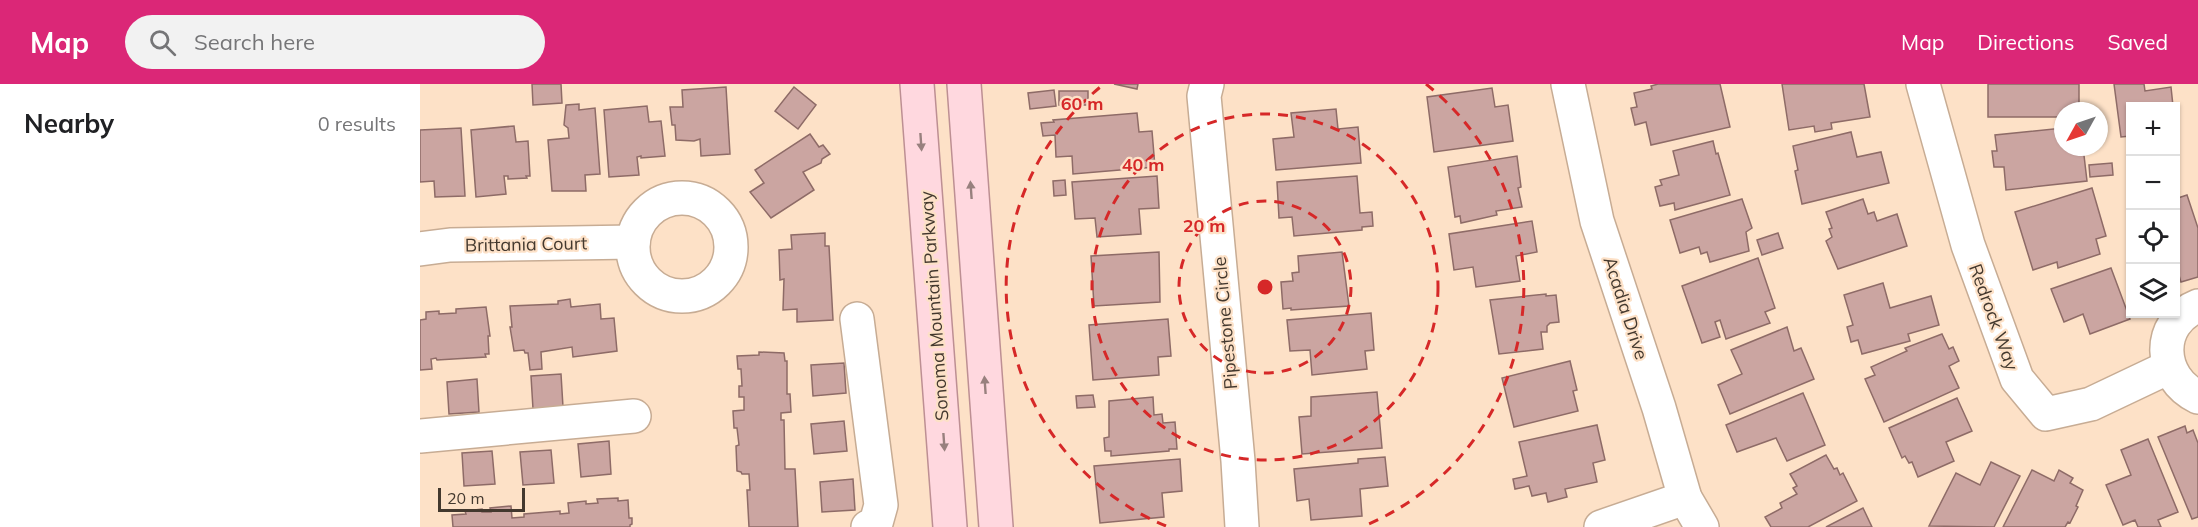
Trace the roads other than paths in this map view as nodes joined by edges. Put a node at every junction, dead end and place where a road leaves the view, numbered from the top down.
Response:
1 (917, 84) edge
2 (964, 84) edge
3 (1207, 84) edge
4 (1568, 84) edge
5 (1923, 84) edge
6 (633, 243) dead end
7 (420, 249) edge
8 (2198, 306) edge
9 (857, 319) dead end
10 (2169, 367) junction
11 (2198, 397) edge
12 (634, 416) dead end
13 (420, 436) edge
14 (1685, 498) junction
15 (868, 527) edge
16 (950, 527) edge
17 (996, 527) edge
18 (1242, 527) edge
19 (1601, 527) edge
20 (1702, 527) edge

1 -> 16 main road, Sonoma Mountain Parkway
17 -> 2 main road
3 - 18 street, Pipestone Circle
4 - 14 street, Acadia Drive
5 - 10 street, Redrock Way
6 - 7 street, Brittania Court
8 - 10 street
9 - 15 street
10 - 11 street
12 - 13 street
14 - 19 street
14 - 20 street, Acadia Drive

